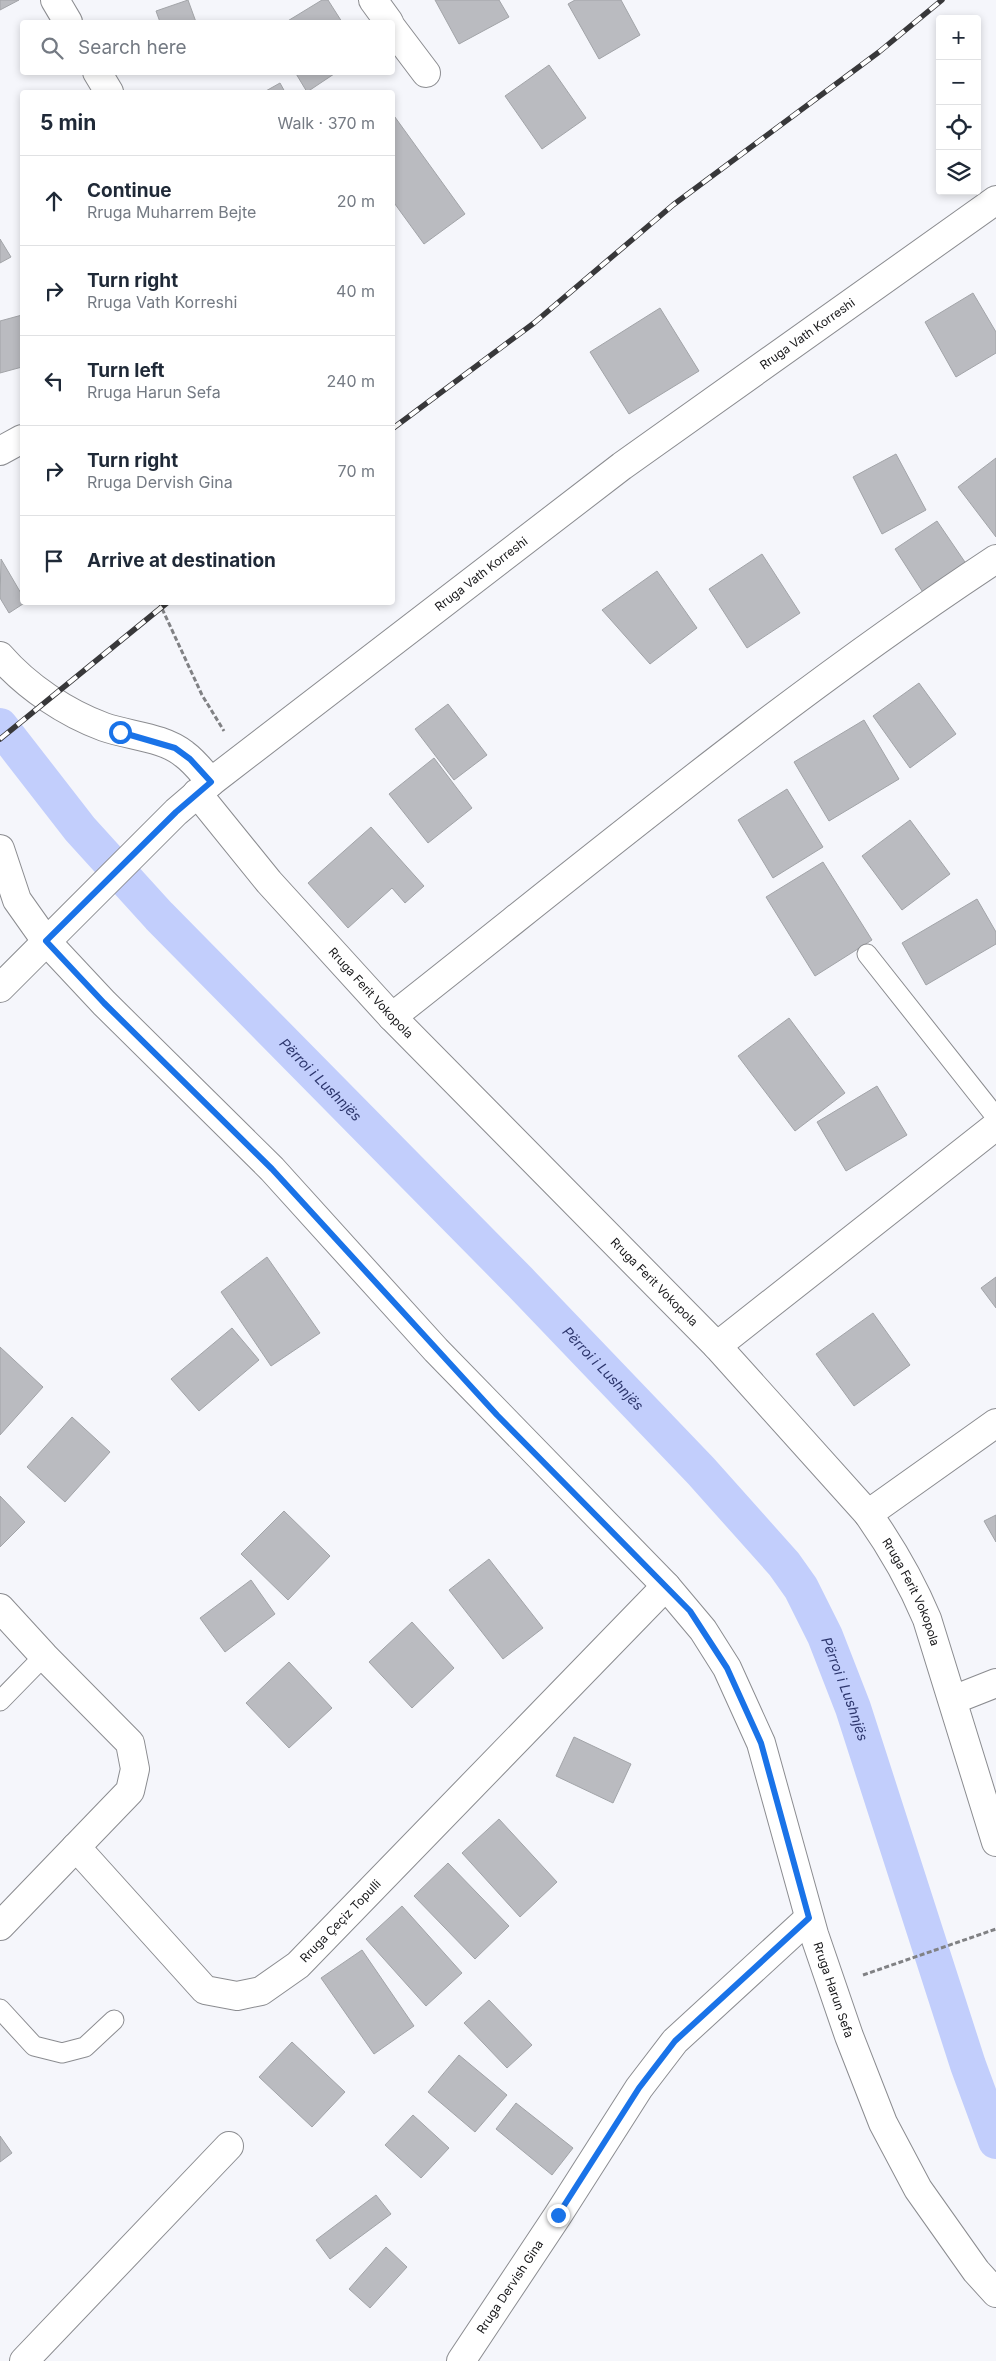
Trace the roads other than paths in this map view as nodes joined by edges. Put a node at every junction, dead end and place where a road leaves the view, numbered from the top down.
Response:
1 (55, 0) edge
2 (373, 0) edge
3 (67, 20) edge
4 (388, 20) edge
5 (395, 32) edge
6 (426, 74) dead end
7 (99, 75) edge
8 (108, 90) edge
9 (996, 200) edge
10 (20, 440) edge
11 (0, 451) edge
12 (996, 559) edge
13 (0, 656) edge
14 (204, 787) junction
15 (0, 849) edge
16 (46, 941) junction
17 (868, 954) dead end
18 (0, 988) edge
19 (392, 1017) junction
20 (996, 1117) edge
21 (996, 1126) edge
22 (717, 1346) junction
23 (996, 1423) edge
24 (868, 1514) junction
25 (666, 1586) junction
26 (0, 1608) edge
27 (44, 1656) junction
28 (996, 1683) edge
29 (953, 1700) junction
30 (0, 1701) edge
31 (996, 1842) edge
32 (76, 1847) junction
33 (809, 1918) junction
34 (0, 1926) edge
35 (0, 2009) edge
36 (114, 2020) dead end
37 (229, 2146) dead end
38 (996, 2293) edge
39 (24, 2361) edge
40 (462, 2361) edge

1 - 3 street
2 - 4 street
5 - 6 street
7 - 8 street
9 - 14 street, Rruga Vath Korreshi
10 - 11 street
12 - 19 street
13 - 14 street, Rruga Ferit Vokopola
14 - 16 street, Rruga Vath Korreshi
14 - 19 street, Rruga Ferit Vokopola
15 - 16 street, Rruga Harun Sefa
16 - 18 street, Rruga Vath Korreshi
16 - 25 street, Rruga Harun Sefa
17 - 20 lane
19 - 22 street, Rruga Ferit Vokopola
21 - 22 street
22 - 24 street, Rruga Ferit Vokopola
23 - 24 street
24 - 29 street, Rruga Ferit Vokopola
25 - 32 street, Rruga Çeçiz Topulli
25 - 33 street, Rruga Harun Sefa
26 - 27 street
27 - 30 lane
27 - 32 street
28 - 29 street
29 - 31 street, Rruga Ferit Vokopola
32 - 34 street
33 - 38 street, Rruga Harun Sefa
33 - 40 street, Rruga Dervish Gina
35 - 36 lane
37 - 39 street

